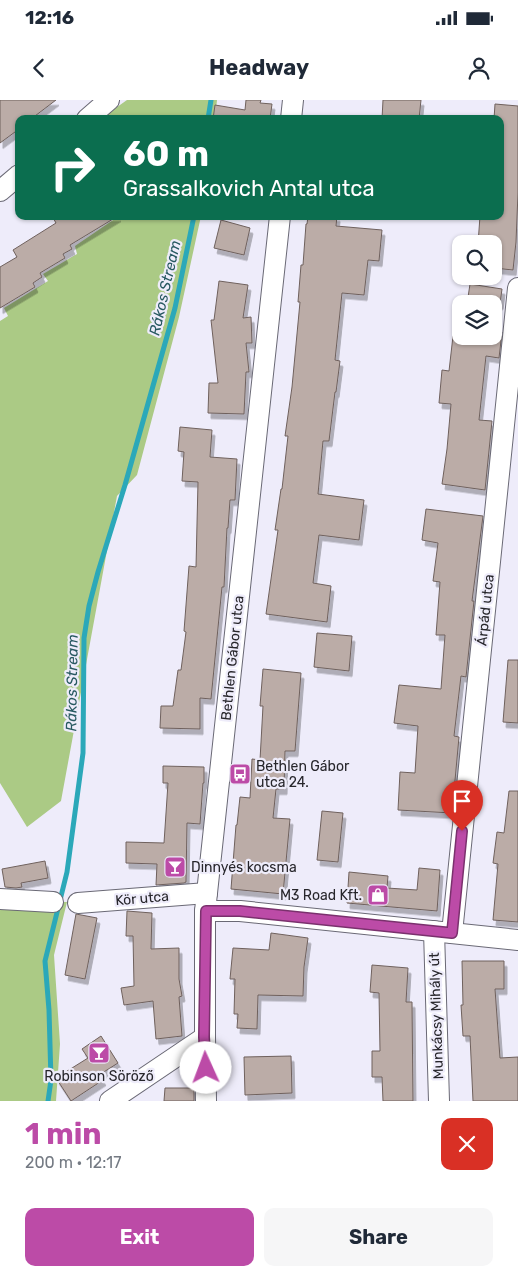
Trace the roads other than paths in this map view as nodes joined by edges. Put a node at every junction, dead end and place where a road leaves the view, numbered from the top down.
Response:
1 (108, 100) edge
2 (293, 100) edge
3 (91, 115) edge
4 (291, 115) edge
5 (15, 178) edge
6 (0, 191) edge
7 (280, 220) edge
8 (518, 288) edge
9 (0, 899) edge
10 (53, 902) dead end
11 (206, 902) junction
12 (78, 903) dead end
13 (443, 932) junction
14 (518, 940) edge
15 (204, 1037) junction
16 (110, 1101) edge
17 (206, 1101) edge
18 (439, 1101) edge

1 - 3 street
2 - 4 street
5 - 6 street
7 - 11 street, Bethlen Gábor utca
8 - 13 street, Árpád utca
9 - 10 street
11 - 12 street, Kör utca
11 - 13 street, Kör utca
11 - 15 street, Bethlen Gábor utca
13 - 14 street, Kör utca
13 - 18 street, Munkácsy Mihály út
15 - 16 street
15 - 17 street, Bethlen Gábor utca

